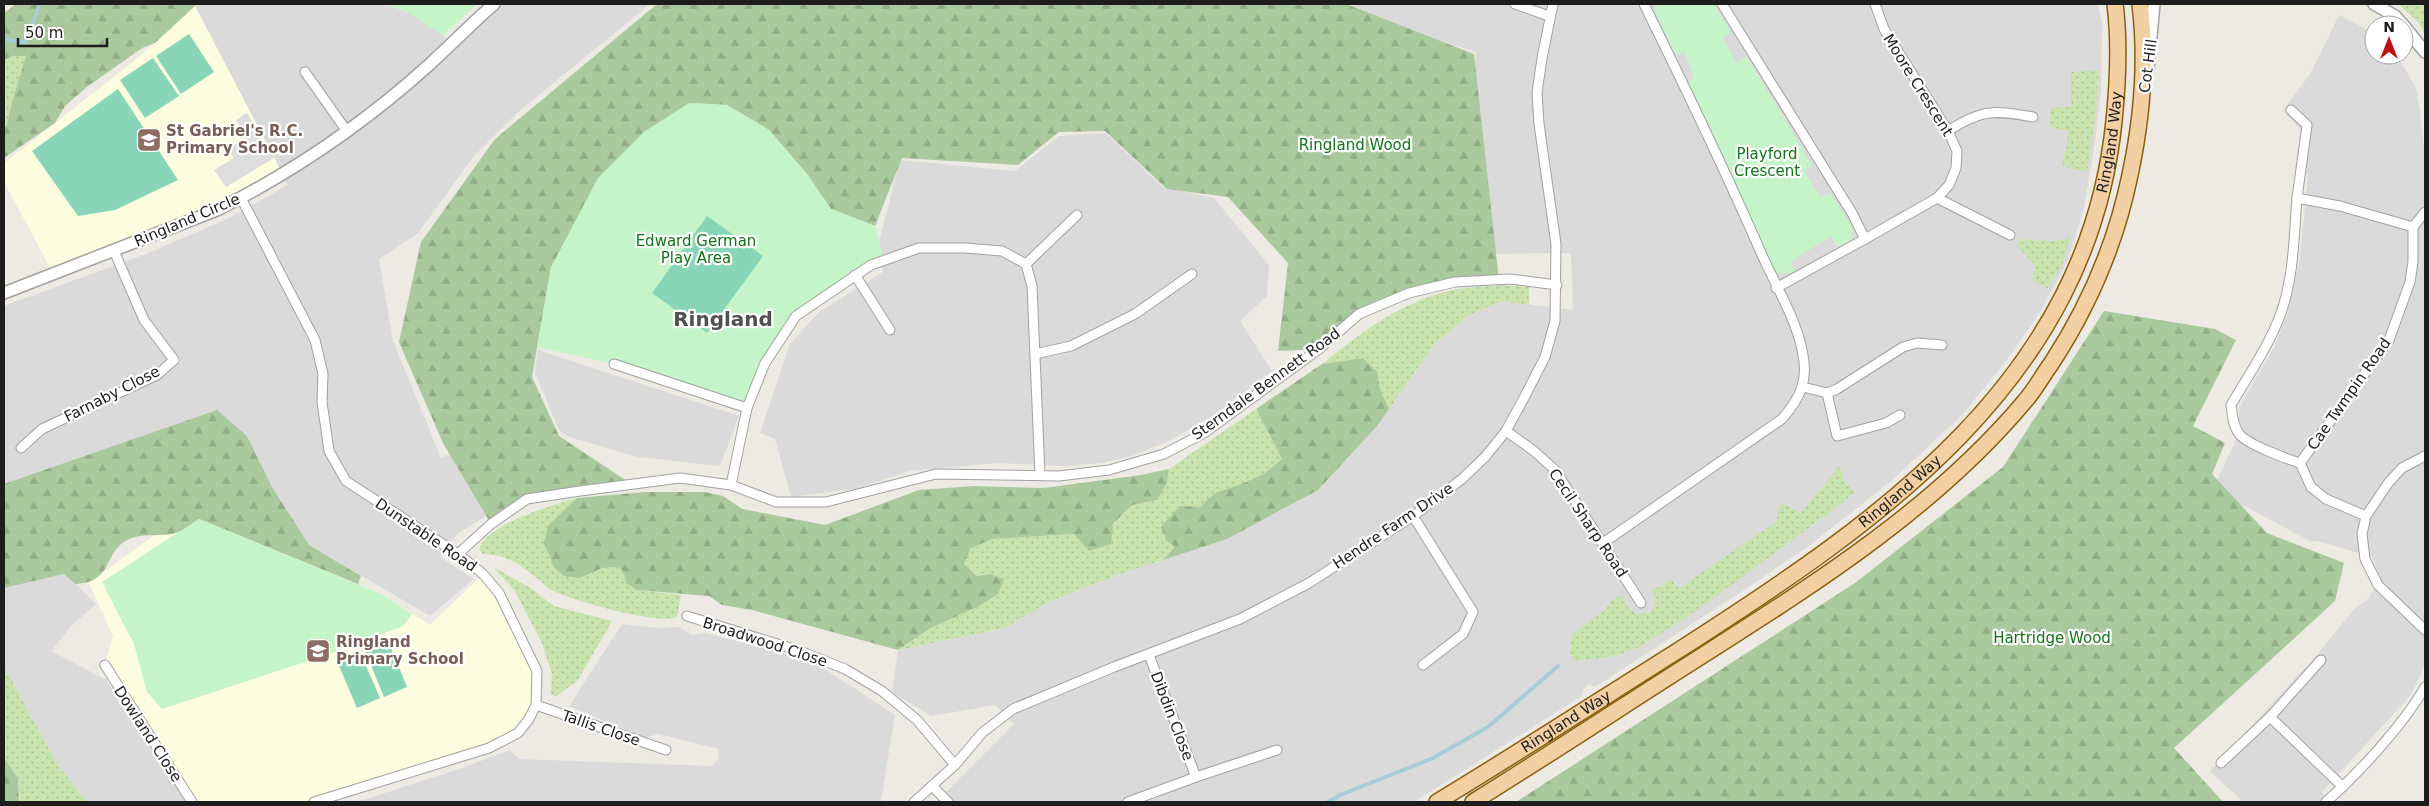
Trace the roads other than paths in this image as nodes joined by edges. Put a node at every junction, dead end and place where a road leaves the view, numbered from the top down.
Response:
1 (494, 4) edge
2 (1514, 4) edge
3 (1553, 4) edge
4 (1644, 4) edge
5 (1722, 4) edge
6 (1875, 4) edge
7 (1880, 4) edge
8 (2114, 4) edge
9 (2140, 4) edge
10 (2154, 4) edge
11 (2374, 4) edge
12 (2393, 15) edge
13 (1549, 16) junction
14 (2414, 38) edge
15 (2425, 52) edge
16 (305, 72) dead end
17 (2291, 110) dead end
18 (2033, 117) dead end
19 (2139, 127) junction
20 (346, 130) junction
21 (1948, 132) junction
22 (241, 198) junction
23 (1937, 198) junction
24 (2297, 198) junction
25 (2425, 212) edge
26 (1076, 215) dead end
27 (2413, 227) junction
28 (2010, 235) dead end
29 (1865, 239) junction
30 (114, 251) junction
31 (1026, 264) junction
32 (1192, 274) dead end
33 (855, 275) junction
34 (1557, 285) junction
35 (1776, 288) junction
36 (4, 293) edge
37 (890, 330) dead end
38 (1942, 345) dead end
39 (1035, 354) junction
40 (614, 364) dead end
41 (1803, 387) junction
42 (1826, 393) junction
43 (747, 408) junction
44 (1900, 415) dead end
45 (1506, 431) junction
46 (21, 448) dead end
47 (2425, 456) edge
48 (2300, 463) junction
49 (1040, 475) junction
50 (732, 485) junction
51 (1413, 516) junction
52 (2366, 516) junction
53 (1604, 543) junction
54 (458, 554) junction
55 (1641, 603) dead end
56 (687, 616) dead end
57 (2425, 630) edge
58 (1149, 655) junction
59 (2321, 660) dead end
60 (105, 665) dead end
61 (1423, 666) dead end
62 (2425, 687) edge
63 (536, 705) junction
64 (2270, 717) junction
65 (666, 750) dead end
66 (1277, 750) dead end
67 (2222, 763) dead end
68 (955, 765) junction
69 (1196, 776) junction
70 (932, 786) junction
71 (2343, 787) junction
72 (192, 802) edge
73 (314, 802) edge
74 (914, 802) edge
75 (948, 802) edge
76 (1128, 802) edge
77 (1437, 802) edge
78 (1473, 802) edge
79 (2326, 802) edge

1 - 20 street, Ringland Circle
2 - 13 street
3 - 13 street, Hendre Farm Drive
4 - 35 street
5 - 29 street
6 - 7 street
6 - 21 street, Moore Crescent
8 - 77 main road, Ringland Way
9 - 19 main road, Ringland Way
10 - 19 street, Cot Hill
11 - 12 street
13 - 34 street, Hendre Farm Drive
14 - 15 street
16 - 20 street
17 - 24 street
18 - 21 street
19 - 78 main road, Ringland Way
20 - 22 street, Ringland Circle
21 - 23 street, Moore Crescent
22 - 30 street, Ringland Circle
22 - 54 street, Dunstable Road
23 - 28 street
23 - 29 street, Moore Crescent
24 - 27 street
24 - 48 street
25 - 27 street
26 - 31 street
27 - 48 street, Cae Twmpin Road
29 - 35 street
30 - 36 street, Ringland Circle
30 - 46 street, Farnaby Close
31 - 33 street
31 - 39 street
32 - 39 street
33 - 37 street
33 - 43 street
34 - 45 street, Hendre Farm Drive
34 - 49 street, Sterndale Bennett Road
35 - 41 street
38 - 42 street
39 - 49 street
40 - 43 street
41 - 42 street
41 - 53 street
42 - 44 street
43 - 50 street
45 - 51 street, Hendre Farm Drive
45 - 53 street, Cecil Sharp Road
47 - 52 street
48 - 52 street, Cae Twmpin Road
49 - 50 street, Sterndale Bennett Road
50 - 54 street, Sterndale Bennett Road
51 - 58 street, Hendre Farm Drive
51 - 61 street
52 - 57 street
53 - 55 street, Cecil Sharp Road
54 - 63 street, Dunstable Road
56 - 68 street, Broadwood Close
58 - 68 street, Hendre Farm Drive
58 - 69 street, Dibdin Close
59 - 64 street
60 - 72 street, Dowland Close
62 - 71 street
63 - 65 street, Tallis Close
63 - 73 street, Dunstable Road
64 - 67 street
64 - 71 street
66 - 69 street, Dibdin Close
68 - 70 street, Hendre Farm Drive
69 - 76 street, Dibdin Close
70 - 74 street, Hendre Farm Drive
70 - 75 street
71 - 79 street

